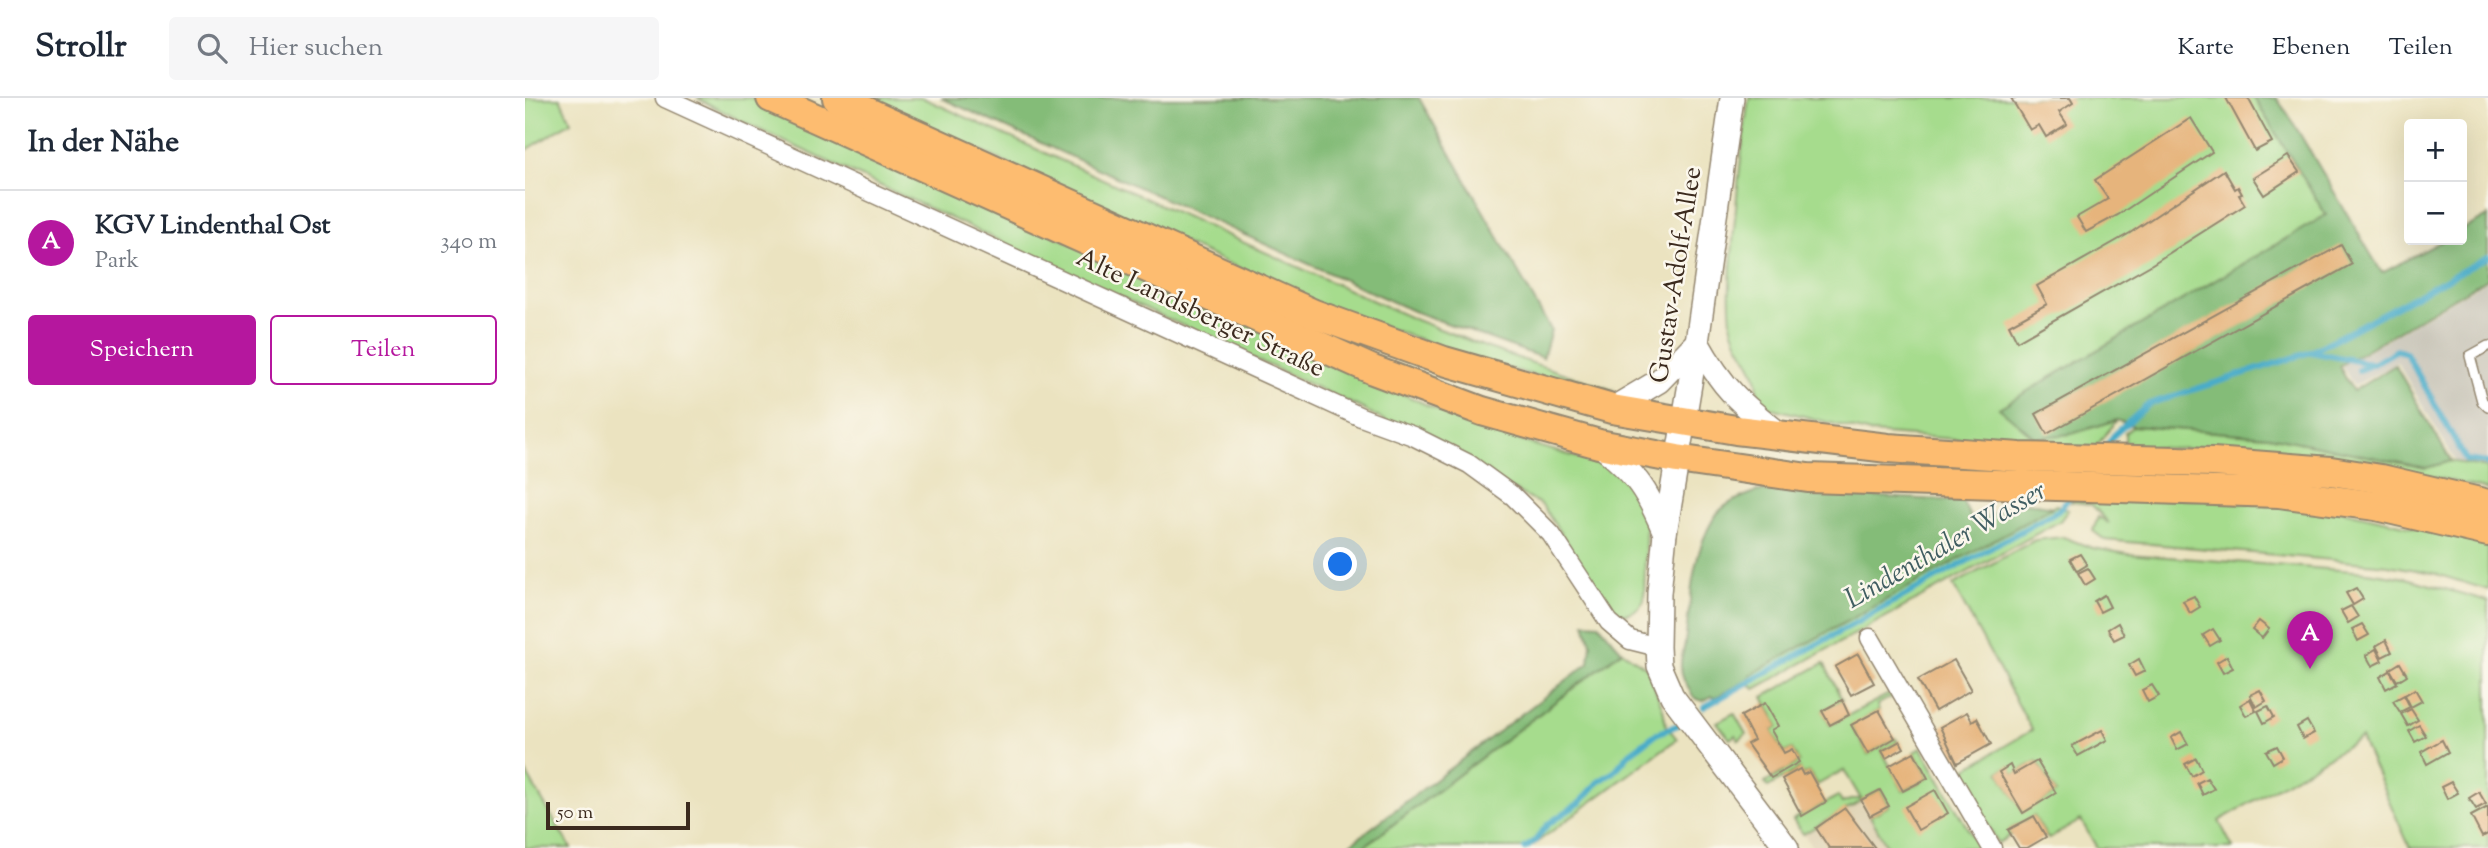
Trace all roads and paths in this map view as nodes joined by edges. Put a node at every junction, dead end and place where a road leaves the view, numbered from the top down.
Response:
1 (665, 98) edge
2 (771, 98) edge
3 (837, 98) edge
4 (1732, 98) edge
5 (1697, 342) junction
6 (2488, 346) edge
7 (2488, 407) edge
8 (1612, 409) junction
9 (1683, 422) junction
10 (1782, 436) junction
11 (1599, 444) junction
12 (1677, 460) junction
13 (2086, 473) junction
14 (2488, 504) edge
15 (2488, 532) edge
16 (1665, 533) junction
17 (1870, 638) dead end
18 (1658, 648) junction
19 (1787, 848) edge
20 (1992, 848) edge

1 - 18 street, Alte Landsberger Straße
2 - 11 main road
3 - 8 main road
4 - 5 street, Gustav-Adolf-Allee
5 - 8 street
5 - 9 street, Gustav-Adolf-Allee
5 - 10 street
6 - 7 lane
8 - 9 main road
9 - 10 main road
9 - 12 street, Gustav-Adolf-Allee
10 - 13 main road
11 - 12 main road
11 - 16 street
12 - 13 main road
12 - 16 street, Gustav-Adolf-Allee
13 - 14 main road
13 - 15 main road
16 - 18 street, Gustav-Adolf-Allee
17 - 20 street
18 - 19 street, Gustav-Adolf-Allee

